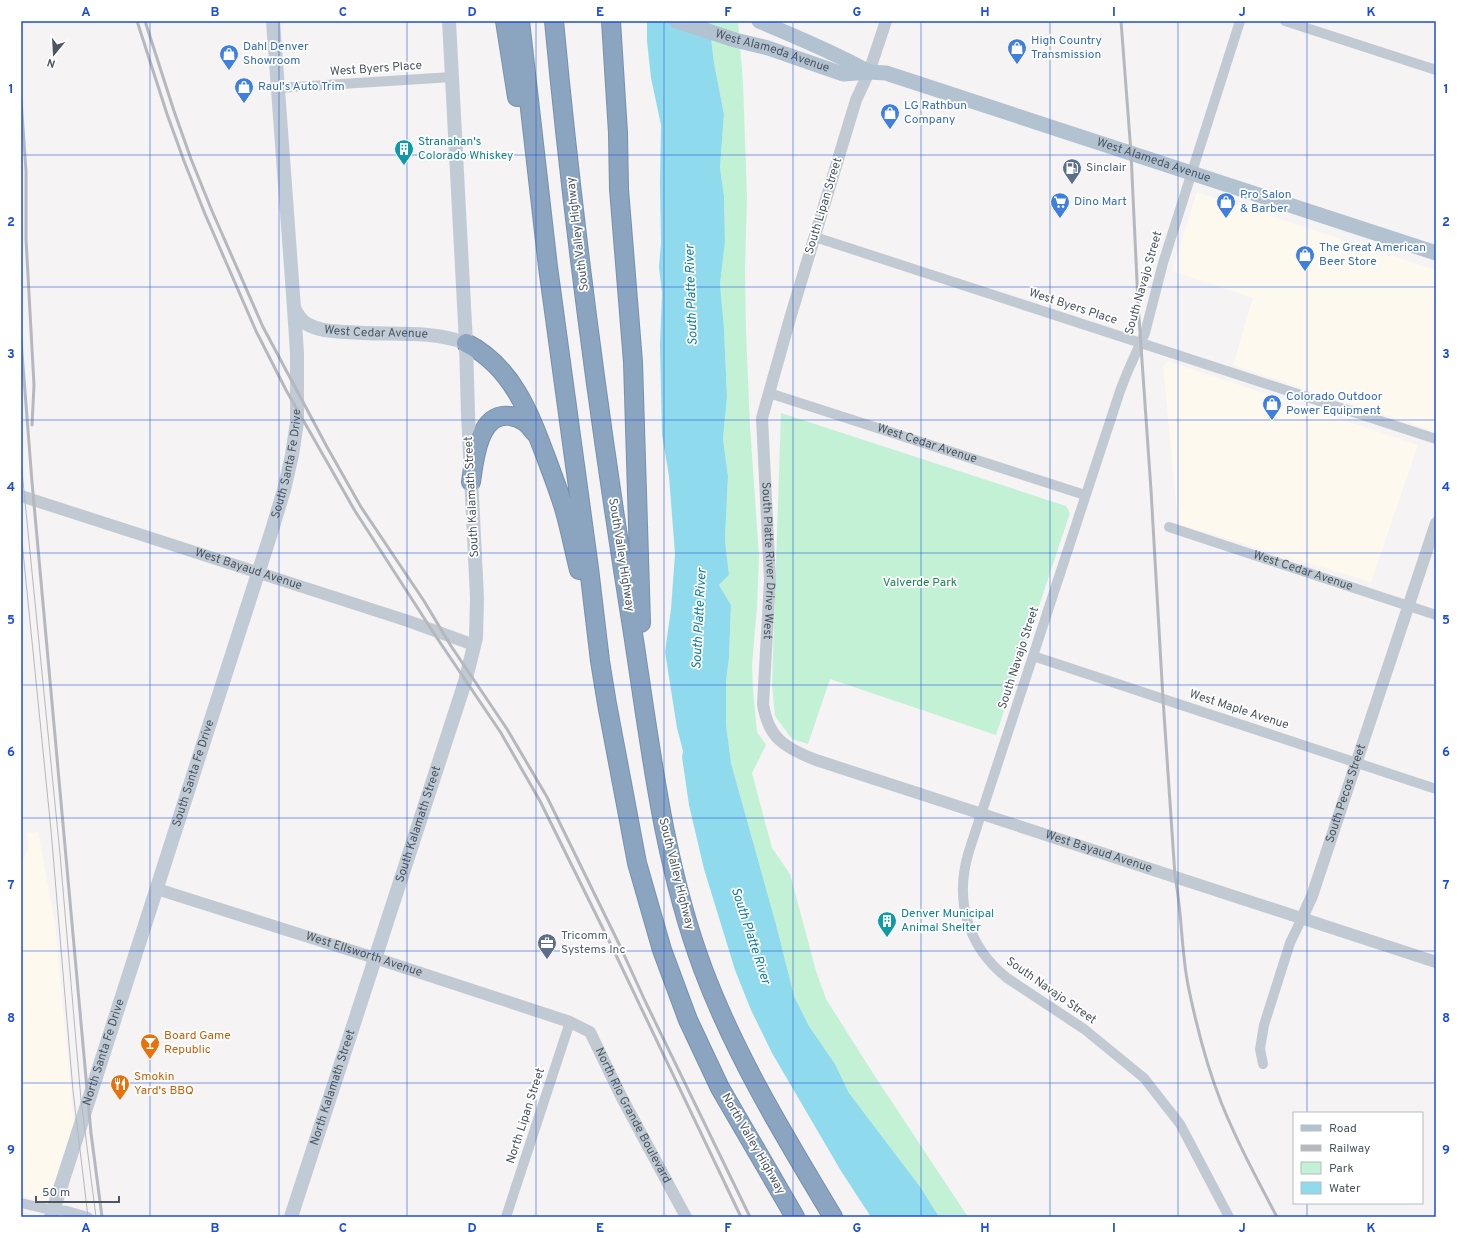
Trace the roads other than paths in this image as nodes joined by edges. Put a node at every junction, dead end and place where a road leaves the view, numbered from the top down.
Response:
1 (273, 21) edge
2 (449, 21) edge
3 (505, 21) edge
4 (520, 21) edge
5 (554, 21) edge
6 (563, 21) edge
7 (611, 21) edge
8 (677, 21) edge
9 (759, 21) edge
10 (886, 21) edge
11 (1240, 21) edge
12 (1285, 21) edge
13 (1436, 70) edge
14 (869, 72) junction
15 (452, 77) junction
16 (278, 88) junction
17 (1191, 173) junction
18 (815, 237) junction
19 (1436, 253) edge
20 (580, 262) junction
21 (548, 267) junction
22 (294, 308) junction
23 (466, 343) junction
24 (1141, 343) junction
25 (769, 393) junction
26 (539, 439) junction
27 (1436, 439) edge
28 (471, 482) junction
29 (1085, 495) junction
30 (21, 496) edge
31 (1436, 523) edge
32 (1169, 527) dead end
33 (259, 572) junction
34 (1409, 606) junction
35 (1436, 615) edge
36 (474, 645) junction
37 (1033, 656) junction
38 (600, 661) junction
39 (770, 728) joint
40 (649, 738) junction
41 (1356, 763) junction
42 (1436, 789) edge
43 (982, 814) junction
44 (157, 889) junction
45 (1302, 918) junction
46 (375, 958) junction
47 (1436, 962) edge
48 (570, 1022) junction
49 (1263, 1064) dead end
50 (21, 1203) edge
51 (52, 1213) edge
52 (88, 1217) edge
53 (292, 1217) edge
54 (506, 1217) edge
55 (686, 1217) edge
56 (795, 1217) edge
57 (833, 1217) edge
58 (1229, 1217) edge

1 - 16 main road, South Santa Fe Drive
2 - 15 main road, South Kalamath Street
3 - 21 highway
4 - 21 highway
5 - 20 highway, South Valley Highway
6 - 20 highway
7 - 40 highway
8 - 14 main road, West Alameda Avenue
9 - 14 main road, West Alameda Avenue
10 - 14 street, South Lipan Street
11 - 17 street, South Navajo Street
12 - 13 street
14 - 17 main road, West Alameda Avenue
14 - 18 street, South Lipan Street
15 - 16 street, West Byers Place
15 - 23 main road, South Kalamath Street
16 - 22 main road, South Santa Fe Drive
17 - 19 main road, West Alameda Avenue
17 - 24 street, South Navajo Street
18 - 24 street, West Byers Place
18 - 25 street, South Lipan Street
20 - 40 highway, South Valley Highway
21 - 38 highway
22 - 23 main road, West Cedar Avenue
22 - 33 main road, South Santa Fe Drive
23 - 26 highway
23 - 28 main road, South Kalamath Street
24 - 27 street, West Byers Place
24 - 29 street, South Navajo Street
25 - 29 street, West Cedar Avenue
25 - 39 street, South Platte River Drive West
26 - 28 highway
26 - 38 highway
28 - 36 main road, South Kalamath Street
29 - 37 street, South Navajo Street
30 - 33 street, West Bayaud Avenue
31 - 34 street, South Pecos Street
32 - 34 street, West Cedar Avenue
33 - 36 street, West Bayaud Avenue
33 - 44 main road, South Santa Fe Drive
34 - 35 street, West Cedar Avenue
34 - 41 street, South Pecos Street
36 - 46 main road, South Kalamath Street
37 - 41 street, West Maple Avenue
37 - 43 street, South Navajo Street
38 - 56 highway, North Valley Highway
39 - 43 street, West Bayaud Avenue
40 - 57 highway, South Valley Highway
41 - 42 street, West Maple Avenue
41 - 45 street, South Pecos Street
43 - 45 street, West Bayaud Avenue
43 - 58 street, South Navajo Street
44 - 46 street, West Ellsworth Avenue
44 - 51 main road, North Santa Fe Drive
45 - 47 street, West Bayaud Avenue
45 - 49 street, South Pecos Street
46 - 48 street, West Ellsworth Avenue
46 - 53 main road, North Kalamath Street
48 - 54 street, North Lipan Street
48 - 55 street, North Rio Grande Boulevard
50 - 51 street
51 - 52 street

